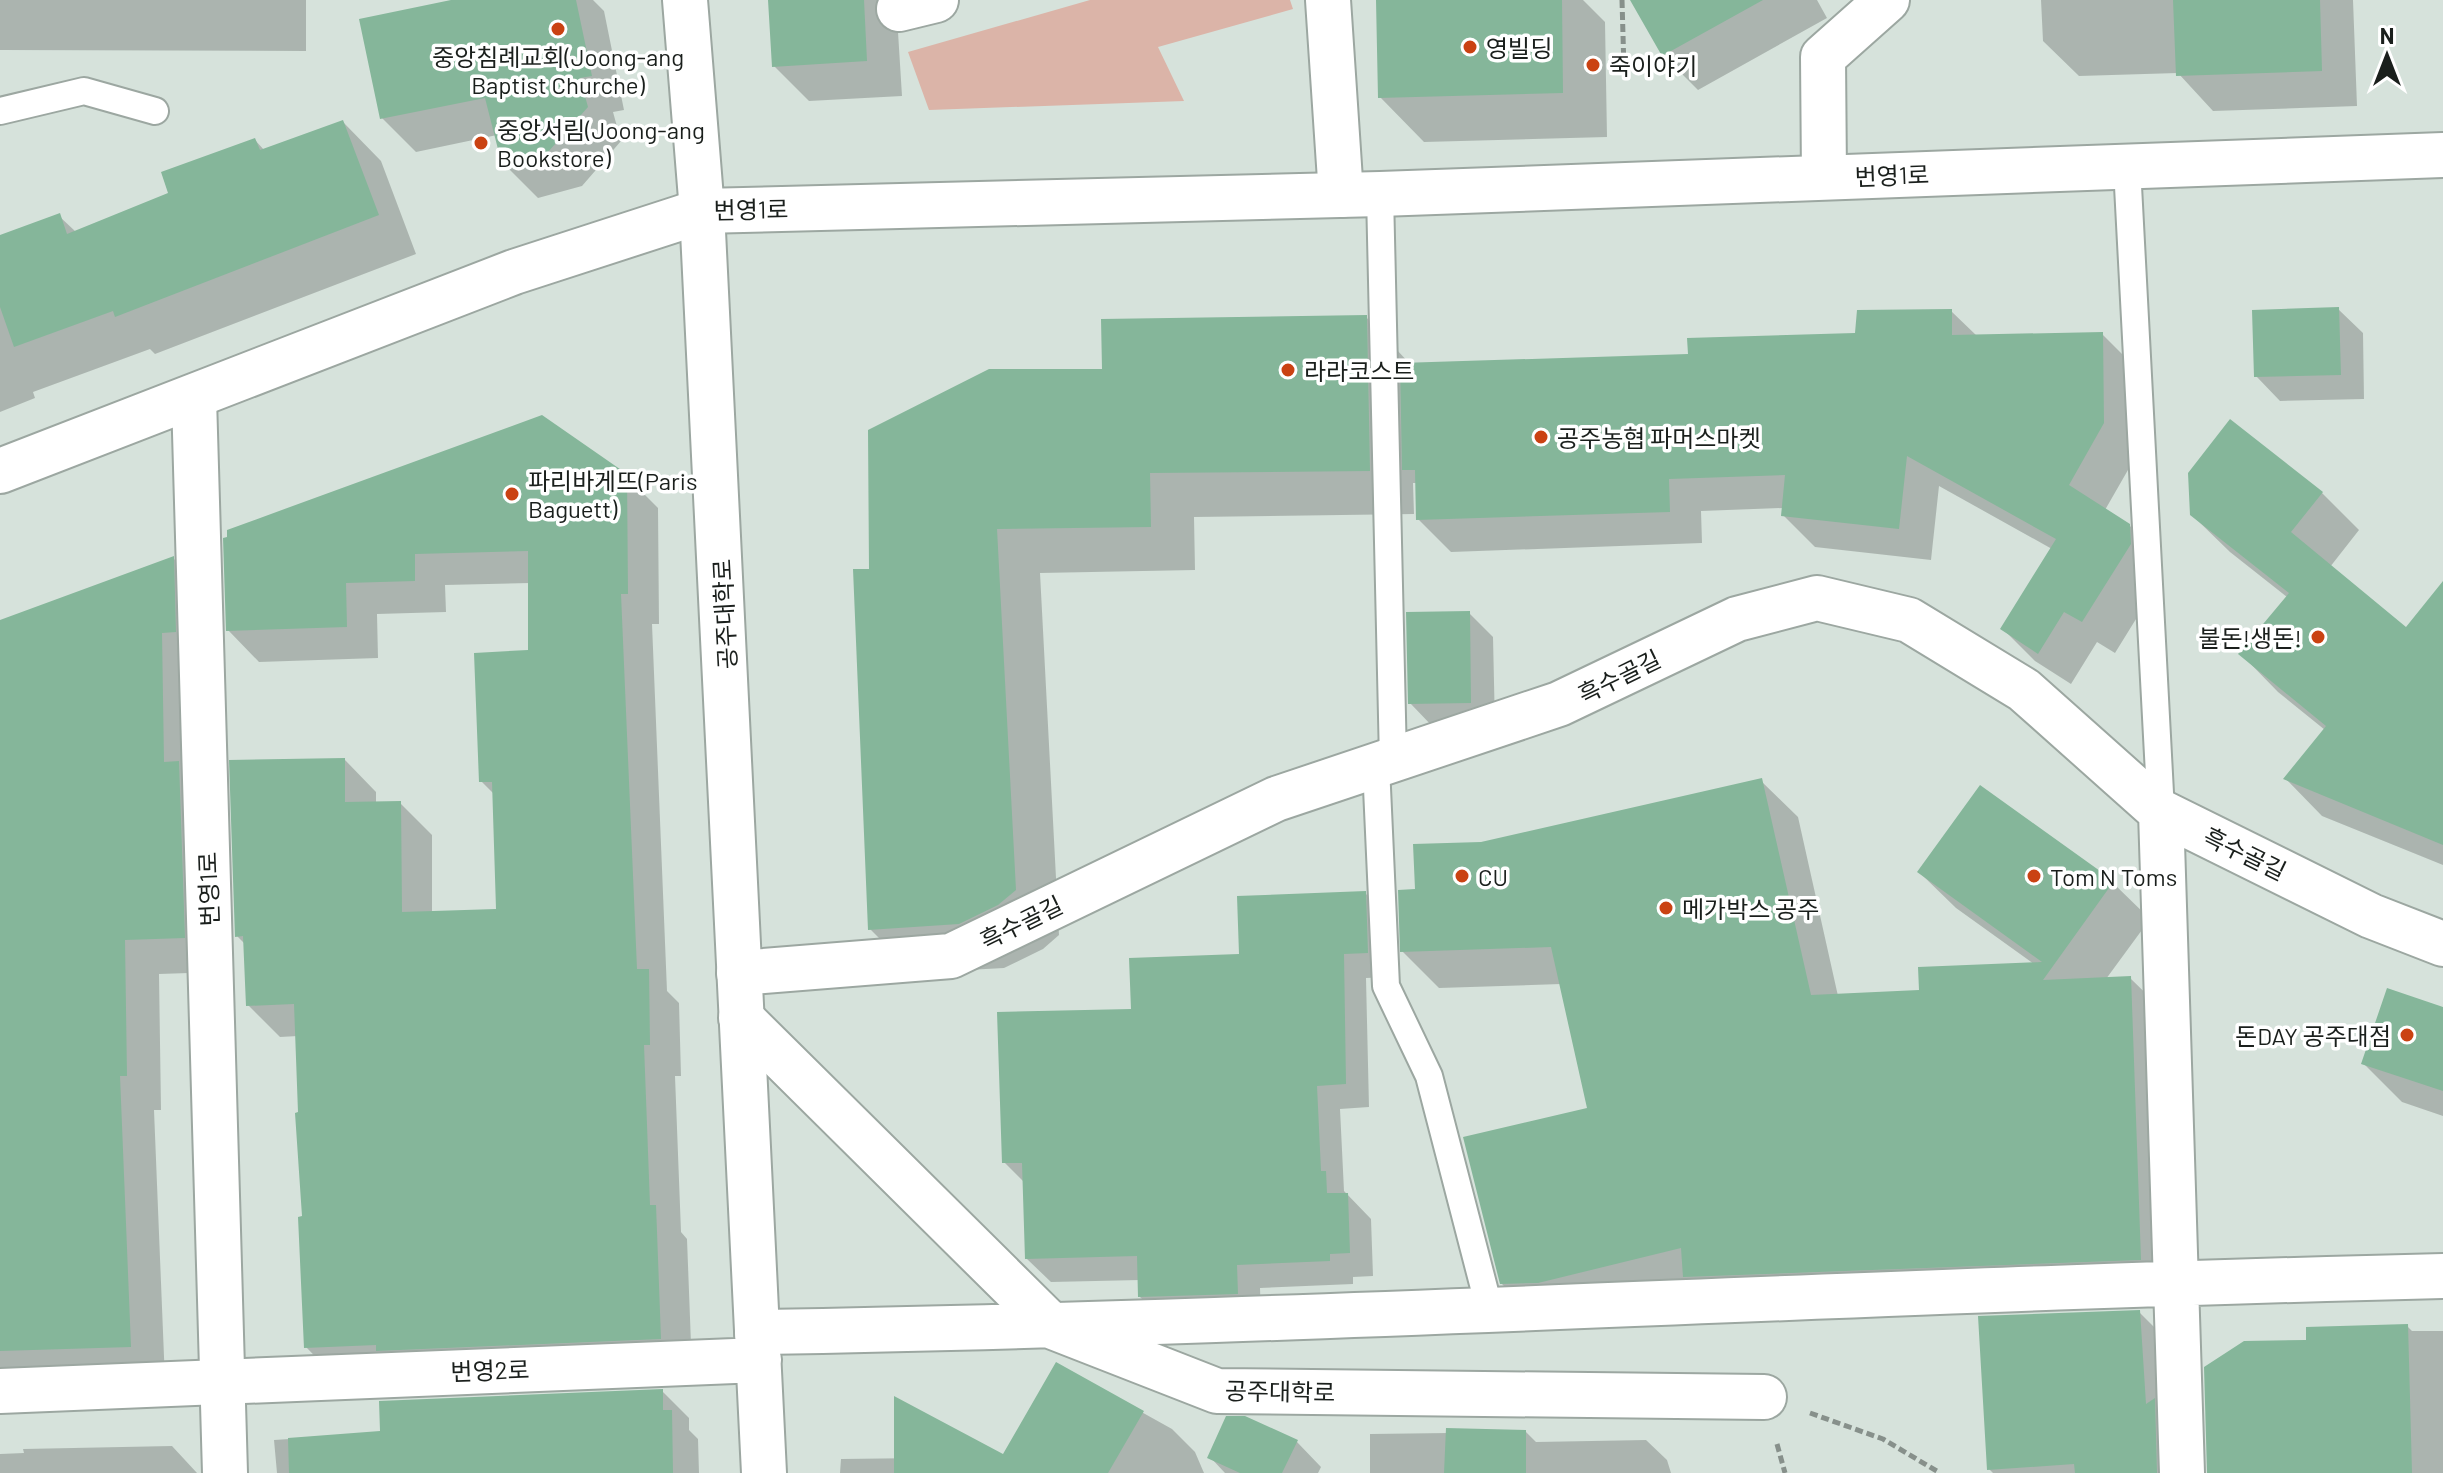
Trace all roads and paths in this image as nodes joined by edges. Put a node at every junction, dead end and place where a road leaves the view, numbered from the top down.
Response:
1 (685, 0) edge
2 (1328, 0) edge
3 (1622, 0) edge
4 (1887, 0) edge
5 (1624, 70) dead end
6 (0, 111) edge
7 (155, 111) dead end
8 (2443, 155) edge
9 (2127, 167) junction
10 (1824, 177) junction
11 (1361, 195) junction
12 (702, 211) junction
13 (194, 398) junction
14 (0, 471) edge
15 (1384, 763) junction
16 (2161, 812) junction
17 (2443, 944) edge
18 (739, 973) junction
19 (741, 1018) junction
20 (2443, 1276) edge
21 (2177, 1282) junction
22 (1490, 1311) junction
23 (1053, 1327) junction
24 (758, 1346) junction
25 (221, 1379) junction
26 (0, 1391) edge
27 (1764, 1397) joint
28 (225, 1473) edge
29 (764, 1473) edge
30 (1940, 1473) edge
31 (2182, 1473) edge

1 - 12 street, 공주대학로
2 - 11 street
3 - 5 path
4 - 10 street
6 - 7 lane
8 - 9 street, 번영1로
9 - 10 street, 번영1로
9 - 16 lane
10 - 11 street, 번영1로
11 - 12 street, 번영1로
11 - 15 lane
12 - 13 street, 번영1로
12 - 18 street, 공주대학로
13 - 14 street, 번영1로
13 - 25 street, 번영1로
15 - 16 street, 흑수골길
15 - 18 street, 흑수골길
15 - 22 lane
16 - 17 street, 흑수골길
16 - 21 street
18 - 19 street, 공주대학로
19 - 23 street, 공주대학로
19 - 24 street, 공주대학로
20 - 21 street, 번영2로
21 - 22 street, 번영2로
21 - 31 street
22 - 23 street, 번영2로
23 - 24 street, 번영2로
23 - 27 street, 공주대학로
24 - 25 street, 번영2로
24 - 29 street, 공주대학로
25 - 26 street, 번영2로
25 - 28 street
27 - 30 path

